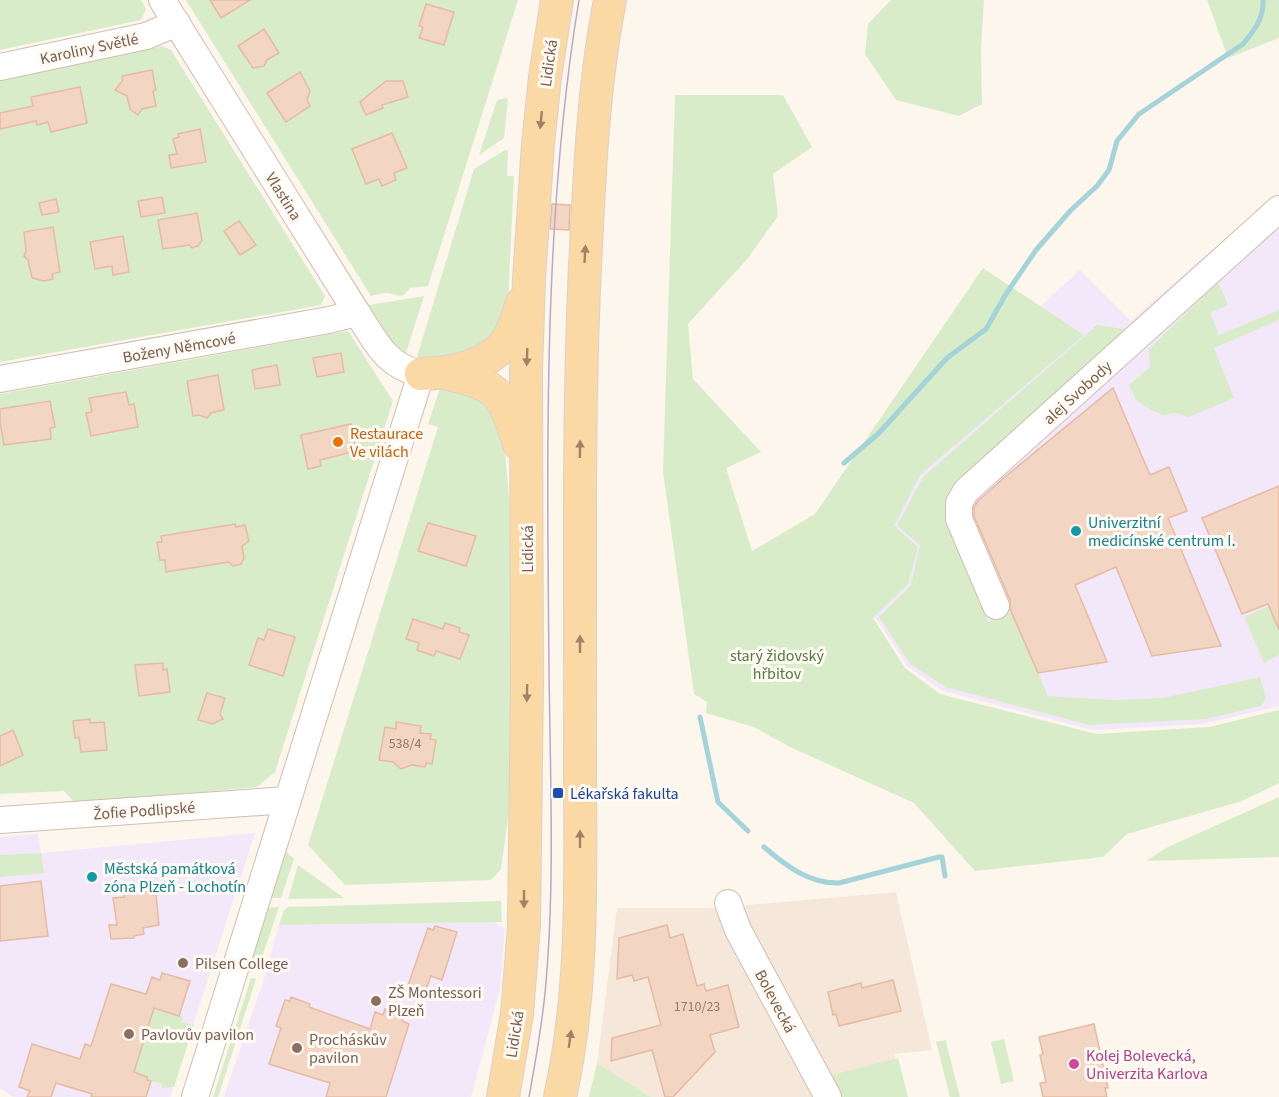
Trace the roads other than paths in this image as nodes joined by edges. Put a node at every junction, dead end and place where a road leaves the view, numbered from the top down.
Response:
1 (162, 0) edge
2 (557, 0) edge
3 (610, 0) edge
4 (177, 23) junction
5 (0, 67) edge
6 (1279, 209) edge
7 (529, 279) junction
8 (357, 313) junction
9 (433, 374) junction
10 (0, 379) edge
11 (526, 467) junction
12 (996, 606) dead end
13 (288, 800) junction
14 (0, 820) edge
15 (728, 903) dead end
16 (195, 1097) edge
17 (503, 1097) edge
18 (560, 1097) edge
19 (828, 1097) edge

1 - 4 street, Vlastina
2 -> 7 main road, Lidická
18 -> 3 main road
4 - 5 street, Karoliny Světlé
4 - 8 street, Vlastina
6 - 12 street, alej Svobody
7 - 9 main road
7 -> 11 main road, Lidická
8 - 9 street, Vlastina
8 - 10 street, Boženy Němcové
9 - 11 main road
9 - 13 street
11 -> 17 main road, Lidická
13 - 14 street, Žofie Podlipské
13 - 16 street
15 - 19 street, Bolevecká

